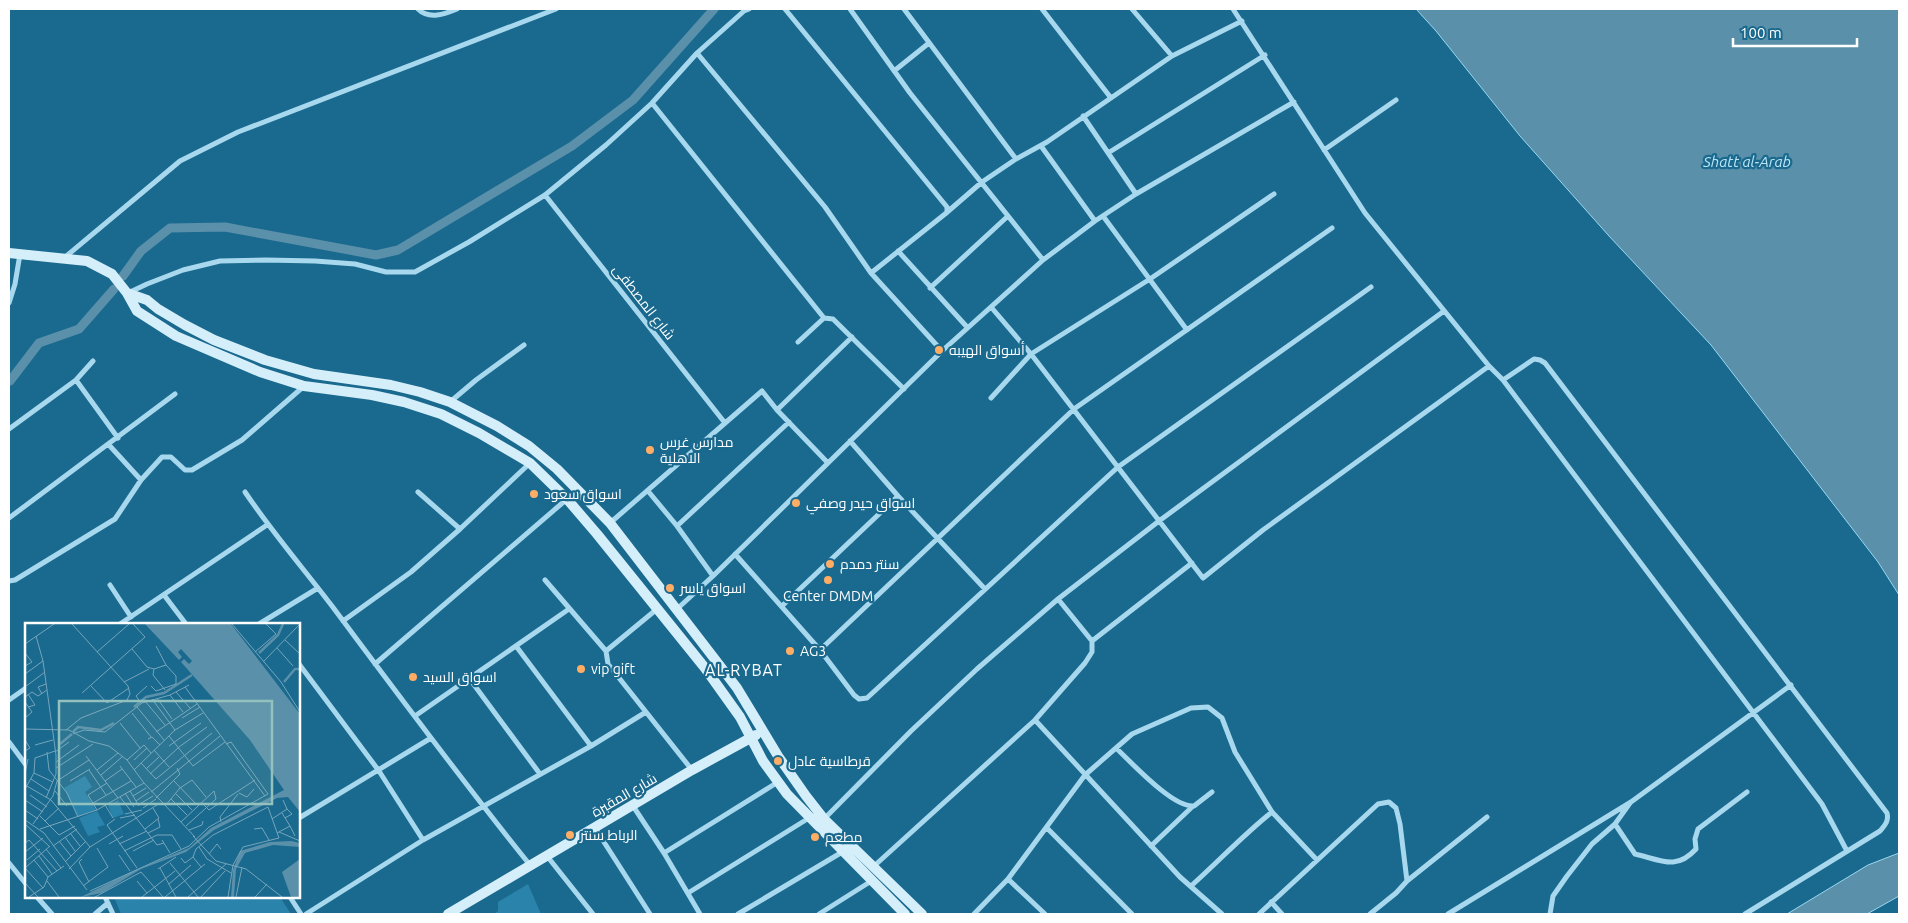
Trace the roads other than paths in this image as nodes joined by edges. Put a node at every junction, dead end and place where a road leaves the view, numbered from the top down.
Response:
1 (418, 9) edge
2 (457, 9) edge
3 (556, 9) edge
4 (748, 9) edge
5 (785, 9) edge
6 (850, 9) edge
7 (904, 9) edge
8 (1042, 9) edge
9 (1132, 9) edge
10 (1233, 9) edge
11 (737, 12) edge
12 (1242, 21) junction
13 (929, 43) junction
14 (697, 53) junction
15 (1265, 55) junction
16 (1172, 56) junction
17 (894, 71) junction
18 (1111, 98) junction
19 (1396, 100) dead end
20 (1294, 102) junction
21 (652, 103) junction
22 (1084, 116) junction
23 (1041, 146) junction
24 (1324, 150) junction
25 (1108, 153) junction
26 (1016, 159) junction
27 (982, 182) junction
28 (1136, 194) junction
29 (1274, 194) dead end
30 (545, 195) junction
31 (948, 211) junction
32 (1008, 216) junction
33 (1103, 216) junction
34 (1096, 221) junction
35 (1332, 228) dead end
36 (898, 251) junction
37 (9, 253) edge
38 (20, 254) junction
39 (64, 258) junction
40 (1043, 260) junction
41 (871, 273) junction
42 (1150, 279) junction
43 (1371, 287) dead end
44 (930, 288) junction
45 (128, 293) junction
46 (9, 303) edge
47 (991, 307) junction
48 (1444, 311) junction
49 (824, 318) junction
50 (968, 327) junction
51 (1187, 330) junction
52 (852, 337) junction
53 (798, 342) dead end
54 (524, 345) dead end
55 (942, 351) junction
56 (1031, 354) junction
57 (265, 360) junction
58 (93, 361) dead end
59 (1490, 366) junction
60 (260, 372) junction
61 (76, 380) junction
62 (1503, 380) junction
63 (304, 386) junction
64 (904, 388) junction
65 (175, 394) dead end
66 (991, 398) dead end
67 (450, 402) junction
68 (1074, 409) junction
69 (777, 410) junction
70 (789, 422) junction
71 (725, 424) junction
72 (500, 428) junction
73 (9, 429) edge
74 (118, 438) junction
75 (491, 441) junction
76 (850, 441) junction
77 (109, 445) junction
78 (530, 463) junction
79 (828, 463) junction
80 (1118, 467) junction
81 (141, 480) junction
82 (648, 491) junction
83 (245, 492) dead end
84 (418, 492) dead end
85 (898, 496) junction
86 (566, 499) junction
87 (9, 518) edge
88 (1160, 521) junction
89 (610, 523) junction
90 (267, 525) junction
91 (677, 526) junction
92 (460, 529) junction
93 (937, 538) junction
94 (735, 554) junction
95 (1192, 563) junction
96 (713, 576) junction
97 (545, 580) dead end
98 (9, 581) edge
99 (110, 585) dead end
100 (318, 588) junction
101 (985, 589) junction
102 (164, 595) junction
103 (1058, 599) junction
104 (782, 606) junction
105 (569, 609) junction
106 (657, 609) junction
107 (677, 610) junction
108 (131, 617) junction
109 (665, 619) junction
110 (343, 621) junction
111 (268, 622) edge
112 (122, 623) edge
113 (185, 623) edge
114 (1092, 642) junction
115 (516, 646) junction
116 (820, 650) junction
117 (606, 651) junction
118 (375, 664) junction
119 (300, 665) edge
120 (469, 678) junction
121 (1791, 685) junction
122 (25, 689) edge
123 (9, 700) edge
124 (646, 712) junction
125 (1754, 712) junction
126 (415, 716) junction
127 (1035, 720) junction
128 (763, 731) junction
129 (431, 738) junction
130 (750, 738) junction
131 (9, 742) edge
132 (591, 746) junction
133 (1116, 748) junction
134 (25, 764) edge
135 (692, 770) junction
136 (379, 771) junction
137 (540, 774) junction
138 (1085, 775) junction
139 (778, 782) junction
140 (1212, 792) dead end
141 (1747, 792) dead end
142 (1631, 802) junction
143 (633, 806) junction
144 (482, 807) junction
145 (1192, 807) junction
146 (1272, 812) junction
147 (300, 817) edge
148 (1487, 817) dead end
149 (809, 818) junction
150 (824, 819) junction
151 (1615, 824) junction
152 (595, 828) junction
153 (1047, 828) junction
154 (423, 840) junction
155 (1151, 846) junction
156 (844, 851) junction
157 (1847, 851) junction
158 (664, 853) junction
159 (547, 856) junction
160 (1317, 860) junction
161 (9, 863) edge
162 (530, 866) junction
163 (873, 867) junction
164 (1008, 879) junction
165 (873, 880) junction
166 (1407, 882) junction
167 (25, 883) edge
168 (1191, 886) junction
169 (688, 893) junction
170 (38, 898) edge
171 (105, 898) edge
172 (291, 898) edge
173 (1271, 902) junction
174 (108, 904) junction
175 (52, 914) edge
176 (95, 914) edge
177 (113, 914) edge
178 (301, 914) edge
179 (306, 914) edge
180 (448, 914) edge
181 (593, 914) edge
182 (650, 914) edge
183 (700, 914) edge
184 (738, 914) edge
185 (819, 914) edge
186 (905, 914) edge
187 (922, 914) edge
188 (974, 914) edge
189 (1045, 914) edge
190 (1132, 914) edge
191 (1222, 914) edge
192 (1259, 914) edge
193 (1282, 914) edge
194 (1372, 914) edge
195 (1448, 914) edge
196 (1550, 914) edge
197 (1745, 914) edge

1 - 2 street
3 - 39 street
4 - 11 street
5 - 31 street
6 - 17 street
7 - 13 street
8 - 18 street
9 - 16 street
10 - 12 street
11 - 14 street
12 - 15 street
12 - 16 street
13 - 17 street
13 - 26 street
14 - 21 street
14 - 41 street
15 - 20 street
15 - 25 street
16 - 18 street
17 - 27 street
18 - 22 street
19 - 24 street
20 - 24 street
20 - 28 street
21 - 30 street
21 - 49 street
22 - 23 street
22 - 25 street
23 - 26 street
23 - 34 street
24 - 48 street
25 - 28 street
26 - 27 street
27 - 31 street
27 - 32 street
28 - 33 street
29 - 42 street
30 - 45 street
30 - 71 street, شارع المصطفى
31 - 36 street
32 - 40 street
32 - 44 street
33 - 34 street
33 - 42 street
34 - 40 street
35 - 51 street
36 - 41 street
36 - 44 street
37 - 38 street
38 - 39 street
38 - 46 street
39 - 45 street
40 - 47 street
41 - 55 street
42 - 51 street
42 - 56 street
43 - 80 street
44 - 50 street
45 - 57 street
45 - 60 street
47 - 50 street
47 - 56 street
48 - 59 street
48 - 88 street
49 - 52 street
49 - 53 street
50 - 55 street
51 - 68 street
52 - 64 street
52 - 69 street
54 - 67 street
55 - 64 street
56 - 66 street
56 - 68 street
57 - 60 street
57 - 67 street
58 - 61 street
59 - 62 street
59 - 95 street
60 - 63 street
61 - 73 street
61 - 74 street
62 - 121 street
62 - 125 street
63 - 75 street
63 - 81 street
64 - 76 street
65 - 74 street
67 - 72 street
68 - 80 street
68 - 93 street
69 - 70 street
69 - 71 street
70 - 79 street
70 - 91 street
71 - 82 street
72 - 75 street
72 - 89 street
74 - 77 street
75 - 78 street
76 - 79 street
76 - 85 street
77 - 81 street
77 - 87 street
78 - 86 street
78 - 92 street
79 - 94 street
80 - 88 street
80 - 101 street
81 - 98 street
82 - 89 street
82 - 91 street
83 - 90 street
84 - 92 street
85 - 93 street
85 - 104 street
86 - 106 street
86 - 118 street
88 - 95 street
88 - 103 street
89 - 107 street
90 - 100 street
90 - 102 street
91 - 96 street
92 - 110 street
93 - 101 street
93 - 116 street
94 - 96 street
94 - 104 street
95 - 114 street
96 - 107 street
97 - 105 street
99 - 108 street
100 - 110 street
100 - 111 street
101 - 116 street
102 - 108 street
102 - 113 street
103 - 114 street
103 - 150 street
104 - 116 street
105 - 115 street
105 - 117 street
106 - 109 street
106 - 117 street
107 - 109 street
107 - 128 street
108 - 112 street
109 - 130 street
110 - 118 street
114 - 127 street
115 - 120 street
115 - 132 street
117 - 124 street
118 - 126 street
119 - 136 street
120 - 126 street
120 - 137 street
121 - 125 street
121 - 157 street
122 - 123 street
124 - 132 street
124 - 135 street
125 - 142 street
125 - 157 street
126 - 129 street
127 - 138 street
127 - 163 street
128 - 130 street, شارع المقبرة
128 - 150 street
129 - 136 street
129 - 144 street
130 - 135 street, شارع المقبرة
130 - 139 street
131 - 134 street
132 - 137 street
133 - 138 street
133 - 145 street
133 - 146 street
135 - 143 street, شارع المقبرة
136 - 147 street
136 - 154 street
137 - 144 street
138 - 153 street
138 - 155 street
139 - 149 street
139 - 158 street
140 - 145 street
141 - 151 street
142 - 151 street
142 - 195 street
143 - 152 street, شارع المقبرة
143 - 158 street
144 - 154 street
144 - 162 street
145 - 155 street
146 - 160 street
146 - 168 street
148 - 166 street
149 - 156 street
149 - 169 street
150 - 163 street
151 - 196 street
152 - 159 street, شارع المقبرة
152 - 182 street
153 - 164 street
153 - 190 street
154 - 179 street
155 - 168 street
156 - 165 street
156 - 184 street
157 - 197 street
158 - 169 street
159 - 162 street, شارع المقبرة
159 - 181 street
160 - 166 street
160 - 173 street
161 - 167 street
162 - 180 street, شارع المقبرة
163 - 187 street
164 - 188 street
164 - 189 street
165 - 185 street
165 - 186 street
166 - 194 street
168 - 191 street
169 - 183 street
170 - 175 street
171 - 174 street
172 - 178 street
173 - 192 street
173 - 193 street
174 - 176 street
174 - 177 street

